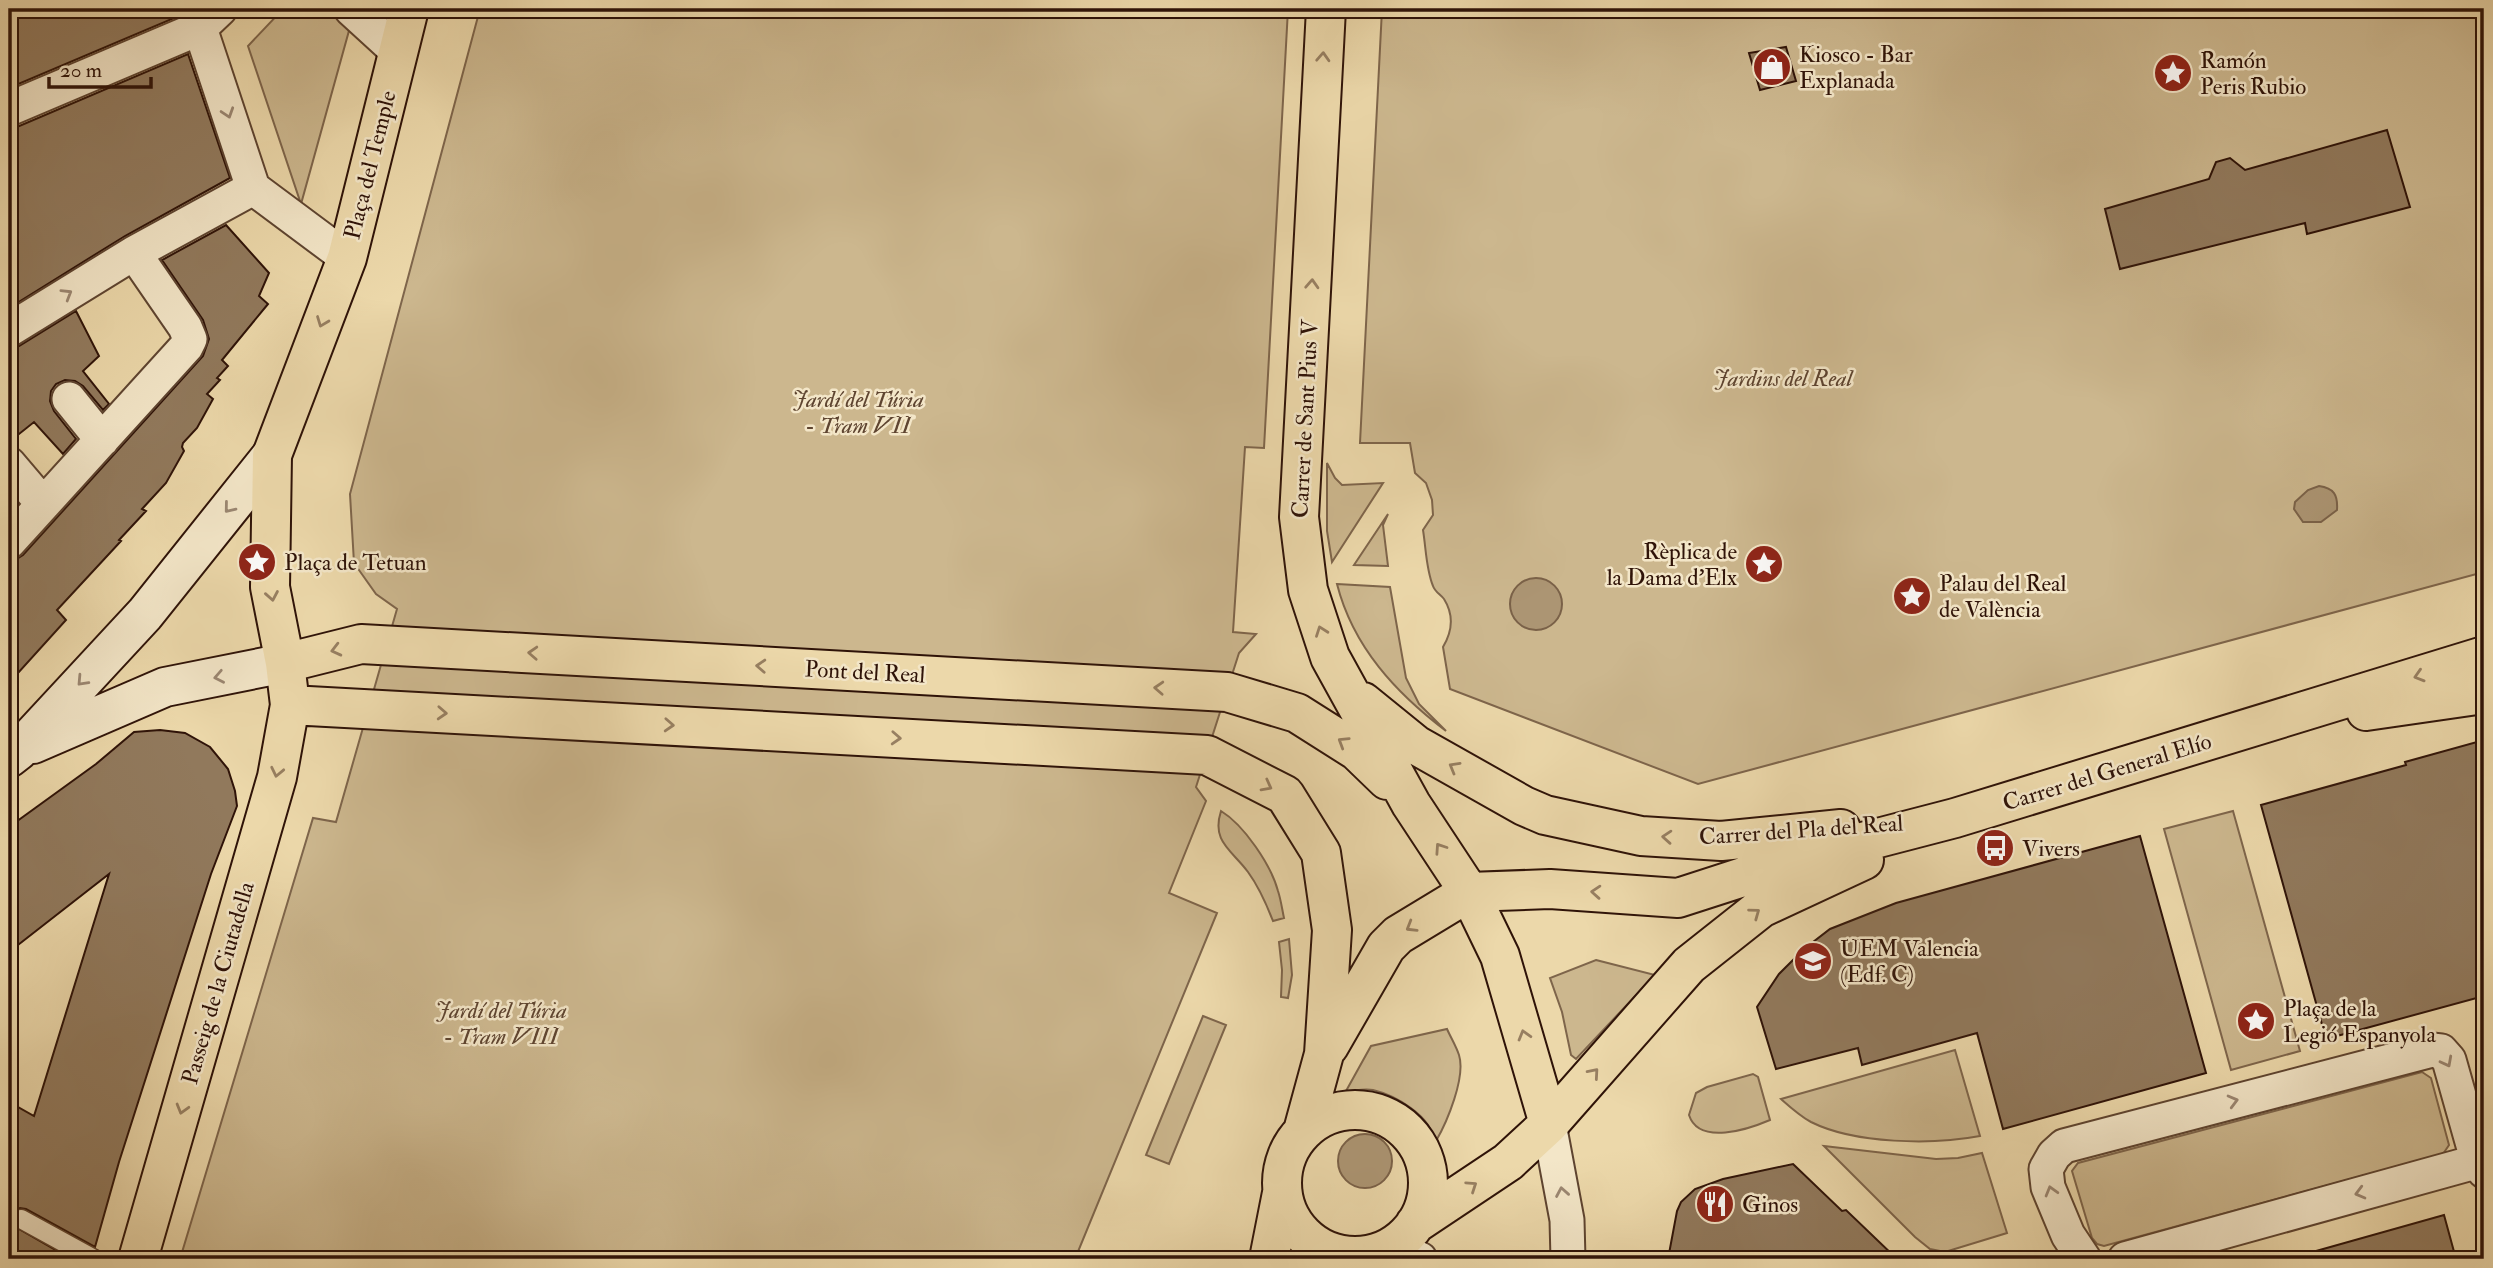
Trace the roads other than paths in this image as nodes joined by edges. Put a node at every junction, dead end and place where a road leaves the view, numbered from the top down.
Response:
1 (351, 9) edge
2 (409, 9) edge
3 (1326, 9) edge
4 (210, 18) edge
5 (398, 52) junction
6 (9, 109) edge
7 (253, 188) junction
8 (134, 253) junction
9 (347, 258) junction
10 (9, 330) edge
11 (69, 399) dead end
12 (102, 440) junction
13 (272, 455) junction
14 (9, 464) edge
15 (43, 504) junction
16 (9, 542) edge
17 (2484, 656) edge
18 (285, 663) junction
19 (1351, 692) junction
20 (2484, 694) edge
21 (290, 705) junction
22 (2259, 725) junction
23 (12, 747) edge
24 (1411, 804) junction
25 (1955, 818) junction
26 (1469, 892) junction
27 (1324, 1054) junction
28 (1549, 1125) junction
29 (1303, 1131) junction
30 (2482, 1166) edge
31 (1282, 1193) junction
32 (21, 1219) dead end
33 (1388, 1249) edge
34 (93, 1259) edge
35 (138, 1259) edge
36 (1269, 1259) edge
37 (1568, 1259) edge
38 (2084, 1259) edge
39 (2125, 1259) edge

1 - 5 street
2 - 5 main road, Plaça del Temple
19 -> 3 main road, Carrer de Sant Pius V
4 - 6 street
4 -> 7 street
5 - 9 main road, Plaça del Temple
7 - 8 street
7 - 9 street, Plaça del Temple
10 -> 8 street
8 - 12 street
9 -> 13 main road
11 - 12 street
12 - 15 street
13 -> 18 main road
13 -> 23 main road
14 - 15 street
15 - 16 street
17 -> 22 main road, Carrer del General Elío
18 - 21 main road
18 -> 23 main road
24 -> 18 main road, Pont del Real
19 - 24 main road, Carrer de Sant Pius V
25 -> 19 main road, Carrer del Pla del Real
20 - 22 main road, Carrer del General Elío
21 -> 27 main road, Carrer del Pla del Real
21 -> 35 main road, Passeig de la Ciutadella
22 - 25 main road, Carrer del General Elío
26 -> 24 main road
25 -> 26 main road, Carrer del Pla del Real
28 -> 25 main road, Carrer del Pla del Real
26 -> 27 main road, Carrer del Pla del Real
28 -> 26 main road
27 - 29 main road, Carrer del Pla del Real
33 -> 28 main road, Carrer del Pla del Real
37 -> 28 street
29 - 31 main road
29 - 33 main road
38 -> 30 street
30 -> 39 street
31 - 33 main road
31 - 36 main road
32 - 34 lane

